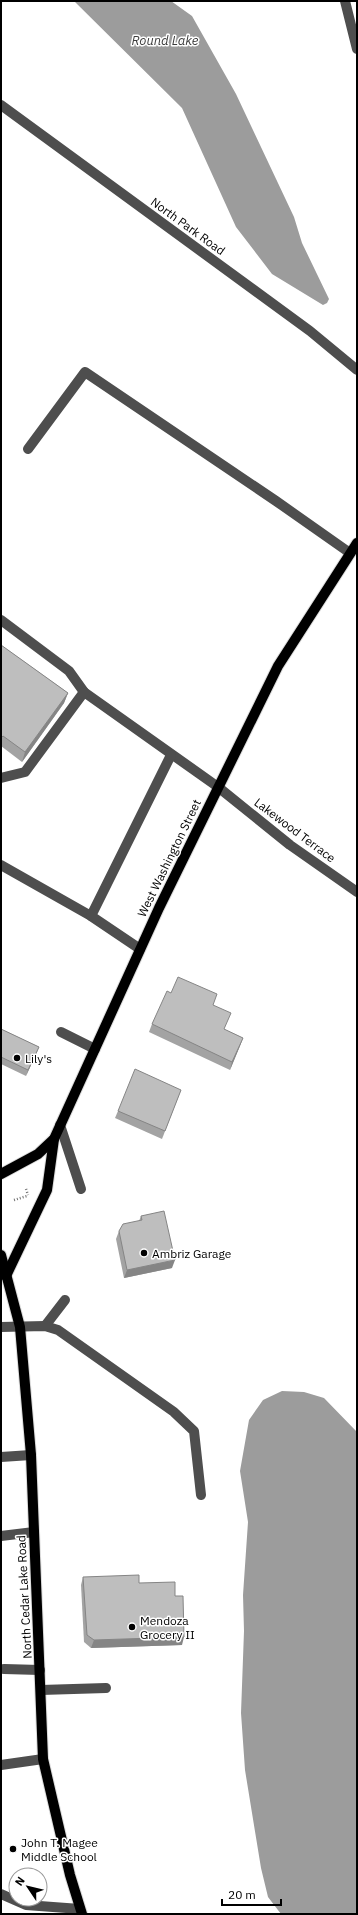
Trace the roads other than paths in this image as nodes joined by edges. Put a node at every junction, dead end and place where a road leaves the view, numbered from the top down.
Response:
1 (345, 1) edge
2 (357, 49) edge
3 (1, 105) edge
4 (357, 370) edge
5 (28, 449) dead end
6 (354, 549) edge
7 (1, 620) edge
8 (84, 692) junction
9 (171, 755) junction
10 (1, 778) edge
11 (218, 787) junction
12 (1, 864) edge
13 (357, 892) edge
14 (90, 916) junction
15 (140, 950) junction
16 (61, 1032) dead end
17 (95, 1049) junction
18 (60, 1125) junction
19 (54, 1139) junction
20 (1, 1174) edge
21 (81, 1189) dead end
22 (1, 1255) edge
23 (6, 1276) junction
24 (65, 1300) dead end
25 (44, 1326) junction
26 (1, 1327) edge
27 (20, 1327) junction
28 (31, 1455) junction
29 (1, 1457) edge
30 (201, 1495) dead end
31 (34, 1532) junction
32 (1, 1536) edge
33 (4, 1669) dead end
34 (40, 1670) junction
35 (106, 1688) dead end
36 (42, 1690) junction
37 (43, 1759) junction
38 (1, 1765) edge
39 (1, 1894) edge
40 (81, 1911) edge

1 - 2 street
3 - 4 street, North Park Road
5 - 6 street
6 - 11 main road, West Washington Street
7 - 8 street, Lakewood Terrace
8 - 9 street, Lakewood Terrace
8 - 10 street
9 - 11 street, Lakewood Terrace
9 - 14 street
11 - 13 street, Lakewood Terrace
11 - 15 main road, West Washington Street
12 - 14 street
14 - 15 street
15 - 17 main road, West Washington Street
16 - 17 street
17 - 18 main road, West Washington Street
18 - 19 main road, West Washington Street
18 - 21 street
19 - 20 main road, West Washington Street
19 - 23 main road
22 - 23 main road, North Cedar Lake Road
23 - 27 main road, North Cedar Lake Road
24 - 25 street
25 - 27 street
25 - 30 street
26 - 27 street
27 - 28 main road, North Cedar Lake Road
28 - 29 street
28 - 31 main road, North Cedar Lake Road
31 - 32 street
31 - 34 main road, North Cedar Lake Road
33 - 34 street
34 - 36 main road, North Cedar Lake Road
35 - 36 street
36 - 37 main road, North Cedar Lake Road
37 - 38 street
37 - 40 main road, North Cedar Lake Road
39 - 40 street

